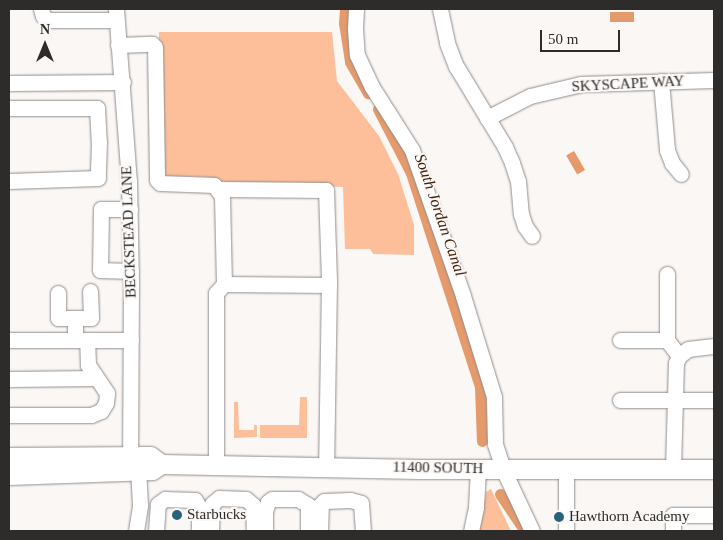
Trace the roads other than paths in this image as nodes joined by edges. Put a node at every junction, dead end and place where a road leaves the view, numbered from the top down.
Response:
1 (41, 9) edge
2 (356, 9) edge
3 (440, 9) edge
4 (116, 14) edge
5 (118, 45) junction
6 (714, 80) edge
7 (661, 81) junction
8 (123, 82) junction
9 (9, 83) edge
10 (9, 108) edge
11 (487, 118) junction
12 (682, 174) dead end
13 (9, 181) edge
14 (220, 189) junction
15 (130, 208) junction
16 (532, 236) dead end
17 (131, 271) junction
18 (667, 274) dead end
19 (224, 284) junction
20 (329, 285) junction
21 (90, 291) dead end
22 (58, 292) dead end
23 (74, 318) junction
24 (9, 340) edge
25 (81, 340) junction
26 (131, 340) junction
27 (620, 340) dead end
28 (667, 340) junction
29 (714, 346) edge
30 (679, 356) junction
31 (96, 378) junction
32 (9, 380) edge
33 (620, 400) dead end
34 (675, 400) junction
35 (714, 400) edge
36 (9, 415) edge
37 (9, 457) edge
38 (134, 464) junction
39 (216, 464) junction
40 (326, 466) junction
41 (478, 469) junction
42 (503, 469) junction
43 (566, 469) junction
44 (673, 469) junction
45 (714, 469) edge
46 (9, 475) edge
47 (714, 515) edge
48 (136, 531) edge
49 (156, 531) edge
50 (199, 531) edge
51 (211, 531) edge
52 (254, 531) edge
53 (265, 531) edge
54 (308, 531) edge
55 (320, 531) edge
56 (363, 531) edge
57 (471, 531) edge
58 (532, 531) edge
59 (566, 531) edge
60 (673, 531) edge

1 - 4 street
2 - 42 street
3 - 11 street
4 - 5 street, BECKSTEAD LANE
5 - 8 street, BECKSTEAD LANE
5 - 14 street
6 - 7 street, SKYSCAPE WAY
7 - 11 street, SKYSCAPE WAY
7 - 12 street
8 - 9 street
8 - 15 street, BECKSTEAD LANE
10 - 13 street
11 - 16 street
14 - 19 street
14 - 20 street
15 - 17 street, BECKSTEAD LANE
15 - 17 street
17 - 26 street, BECKSTEAD LANE
18 - 28 street
19 - 20 street
19 - 39 street
20 - 40 street
21 - 23 street
22 - 23 street
23 - 25 street
24 - 25 street
25 - 26 street
25 - 31 street
26 - 38 street, BECKSTEAD LANE
27 - 28 street
28 - 30 street
29 - 30 street
30 - 34 street
31 - 32 street
31 - 36 street
33 - 34 street
34 - 35 street
34 - 44 street
37 - 38 main road, 11400 SOUTH
38 - 39 main road, 11400 SOUTH
38 - 46 main road, 11400 SOUTH
38 - 48 street, BECKSTEAD LANE
39 - 40 main road, 11400 SOUTH
40 - 41 main road, 11400 SOUTH
41 - 42 main road, 11400 SOUTH
41 - 57 street
42 - 43 main road, 11400 SOUTH
42 - 58 street
43 - 44 main road, 11400 SOUTH
43 - 59 street
44 - 45 main road, 11400 SOUTH
47 - 60 street
49 - 50 street
51 - 52 street
53 - 54 street
55 - 56 street

